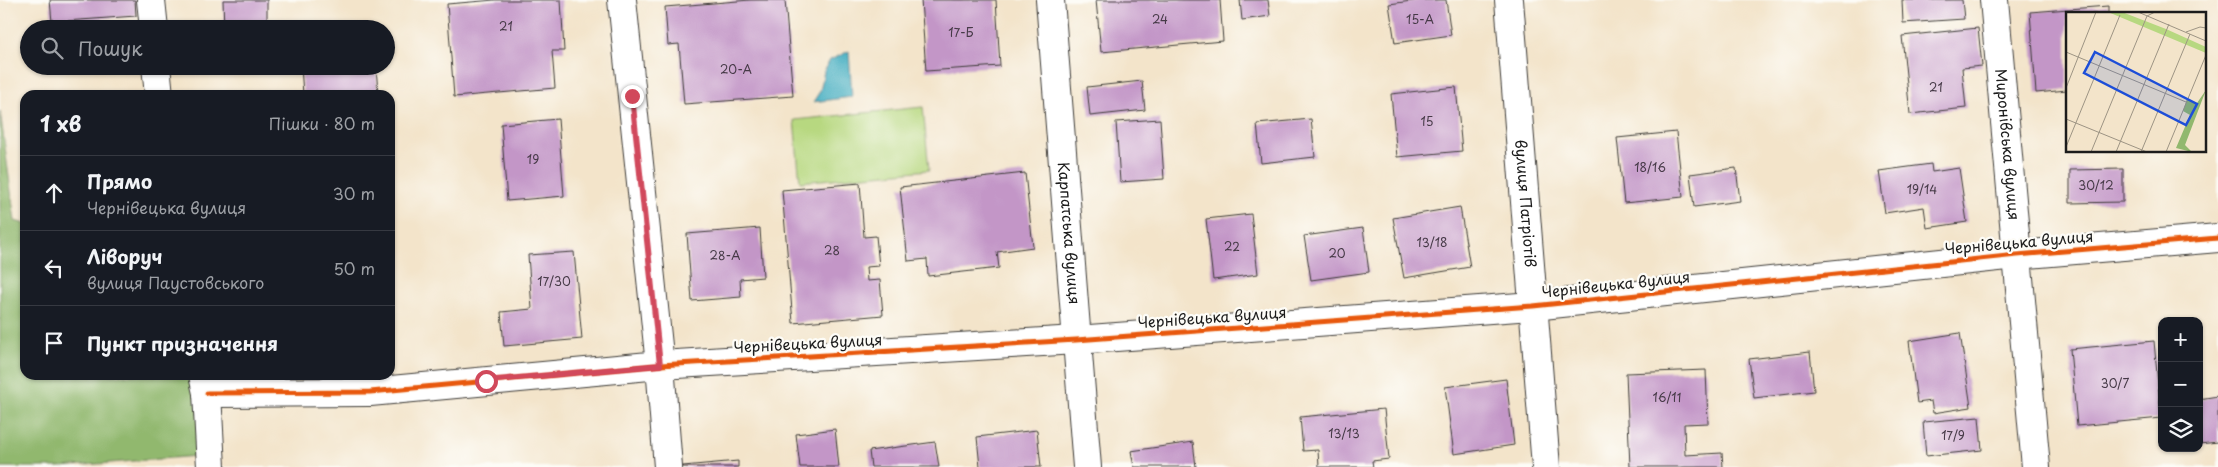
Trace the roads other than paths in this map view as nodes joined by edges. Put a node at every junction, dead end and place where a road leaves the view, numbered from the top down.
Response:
1 (151, 0) edge
2 (622, 0) edge
3 (1050, 0) edge
4 (1509, 0) edge
5 (1994, 0) edge
6 (153, 20) edge
7 (157, 75) edge
8 (158, 90) edge
9 (2218, 238) edge
10 (2017, 255) junction
11 (1533, 306) junction
12 (1076, 340) junction
13 (660, 365) junction
14 (205, 384) edge
15 (211, 467) edge
16 (668, 467) edge
17 (1087, 467) edge
18 (1546, 467) edge
19 (2036, 467) edge

1 - 6 street
2 - 13 street
3 - 12 street, Карпатська вулиця
4 - 11 street, вулиця Патріотів
5 - 10 street, Миронівська вулиця
7 - 8 street
9 - 10 street, Чернівецька вулиця
10 - 11 street, Чернівецька вулиця
10 - 19 street, Миронівська вулиця
11 - 12 street, Чернівецька вулиця
11 - 18 street, вулиця Патріотів
12 - 13 street, Чернівецька вулиця
12 - 17 street, Карпатська вулиця
13 - 14 street, Чернівецька вулиця
13 - 16 street
14 - 15 street

